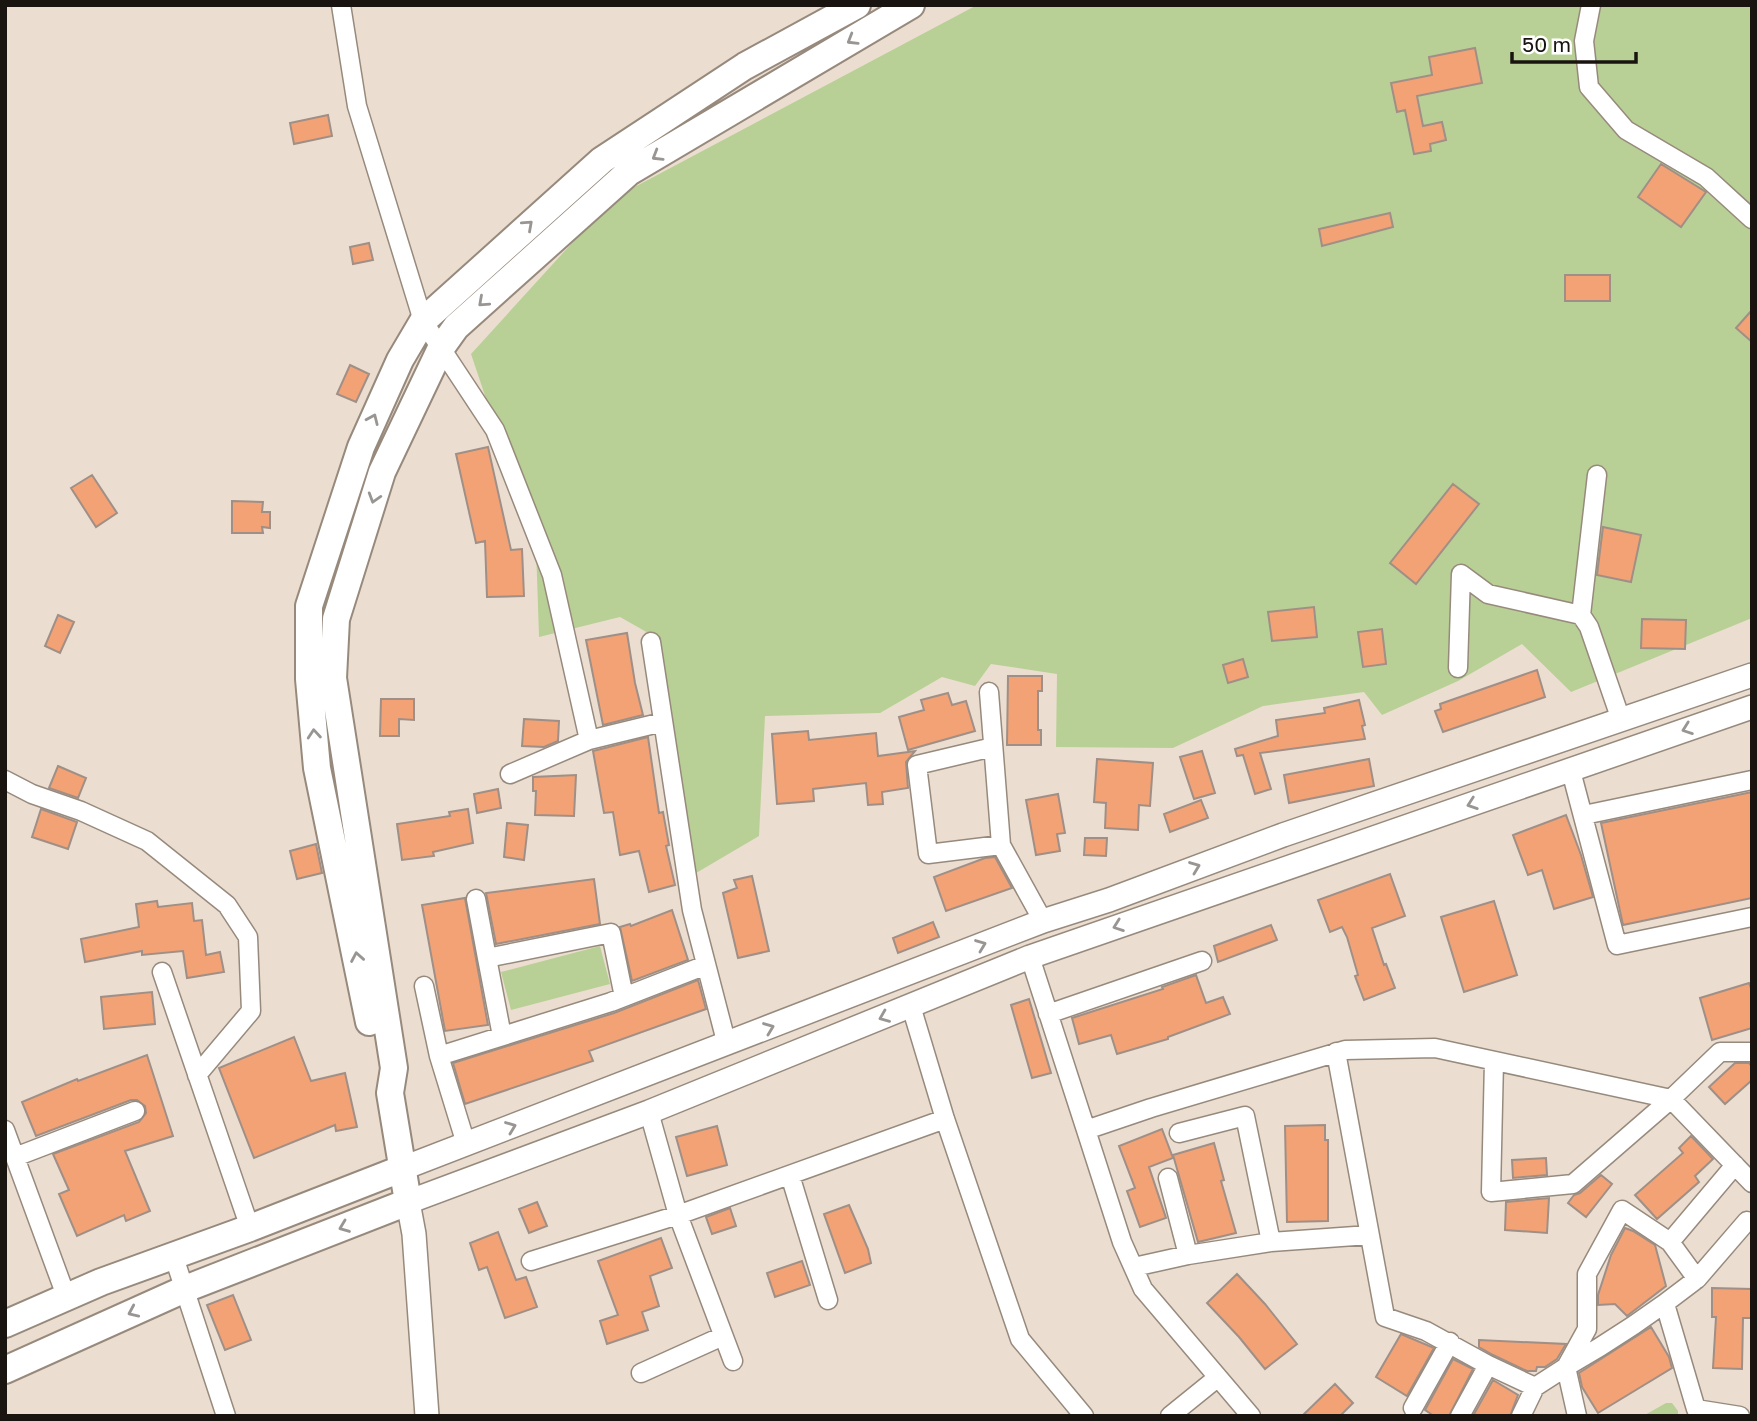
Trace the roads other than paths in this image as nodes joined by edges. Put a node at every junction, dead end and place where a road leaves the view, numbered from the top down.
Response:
1 (341, 5) edge
2 (857, 5) edge
3 (911, 5) edge
4 (1591, 5) edge
5 (1752, 219) edge
6 (423, 321) junction
7 (441, 348) junction
8 (1597, 475) dead end
9 (1581, 615) junction
10 (651, 642) dead end
11 (1458, 668) dead end
12 (1752, 675) edge
13 (989, 692) dead end
14 (1752, 707) edge
15 (1621, 720) junction
16 (663, 722) junction
17 (589, 740) junction
18 (993, 747) junction
19 (1572, 771) junction
20 (510, 774) dead end
21 (5, 780) edge
22 (1752, 780) edge
23 (1584, 815) junction
24 (1001, 845) junction
25 (476, 899) dead end
26 (1752, 917) edge
27 (1043, 921) junction
28 (1020, 930) junction
29 (1030, 957) junction
30 (487, 958) junction
31 (1202, 961) dead end
32 (706, 965) junction
33 (162, 972) dead end
34 (424, 986) dead end
35 (624, 996) junction
36 (911, 1006) junction
37 (1048, 1014) junction
38 (502, 1036) junction
39 (727, 1045) junction
40 (1336, 1052) junction
41 (1752, 1052) edge
42 (439, 1056) junction
43 (1494, 1061) junction
44 (197, 1075) junction
45 (390, 1093) junction
46 (1671, 1099) junction
47 (135, 1111) dead end
48 (649, 1112) junction
49 (945, 1119) junction
50 (5, 1130) edge
51 (1086, 1130) junction
52 (1179, 1133) dead end
53 (466, 1144) junction
54 (15, 1157) junction
55 (1735, 1165) junction
56 (401, 1169) junction
57 (790, 1175) junction
58 (1168, 1178) dead end
59 (1752, 1183) edge
60 (408, 1202) junction
61 (678, 1215) junction
62 (1747, 1221) dead end
63 (250, 1228) junction
64 (1369, 1235) junction
65 (1272, 1241) junction
66 (1670, 1242) junction
67 (172, 1254) junction
68 (1188, 1255) junction
69 (531, 1261) dead end
70 (1133, 1267) junction
71 (1696, 1279) junction
72 (184, 1289) junction
73 (66, 1296) junction
74 (828, 1300) dead end
75 (1665, 1304) junction
76 (5, 1324) edge
77 (723, 1336) junction
78 (1450, 1342) junction
79 (733, 1361) dead end
80 (1488, 1365) junction
81 (1566, 1367) junction
82 (5, 1370) edge
83 (641, 1373) dead end
84 (1217, 1378) junction
85 (1535, 1387) junction
86 (1413, 1408) dead end
87 (226, 1416) edge
88 (427, 1416) edge
89 (1084, 1416) edge
90 (1171, 1416) edge
91 (1251, 1416) edge
92 (1460, 1416) edge
93 (1521, 1416) edge
94 (1577, 1416) edge
95 (1740, 1416) edge

1 - 6 street
6 -> 2 highway
3 -> 7 highway
4 - 5 street
6 - 7 street
45 -> 6 highway
7 - 17 street
7 -> 45 highway
8 - 9 street
9 - 11 street
9 - 15 street
10 - 16 street
12 - 15 main road
13 - 18 street
14 -> 19 main road
27 -> 15 main road
16 - 17 street
16 - 32 street
17 - 20 street
18 - 24 street
18 - 24 street
19 - 23 street
19 -> 29 main road
21 - 44 street
22 - 23 street
23 - 26 street
24 - 27 street
25 - 30 street
27 - 28 main road
28 - 29 main road
39 -> 28 main road
29 - 36 main road
29 - 37 street
30 - 35 street
30 - 38 street
31 - 37 street
32 - 35 street
32 - 39 street
33 - 44 street
34 - 42 street
35 - 38 street
36 -> 48 main road
36 - 49 street
37 - 51 street
38 - 42 street
53 -> 39 main road
40 - 43 street
40 - 51 street
40 - 64 street
41 - 46 street
42 - 53 street
43 - 46 street
43 - 46 street
44 - 63 street
45 - 56 highway
46 - 55 street
47 - 54 street
48 - 60 main road
48 - 61 street
49 - 57 street
49 - 89 street
50 - 54 street
51 - 70 street
52 - 65 street
53 - 56 main road
54 - 73 street
55 - 59 street
55 - 66 street
56 - 60 highway
56 - 63 highway
57 - 61 street
57 - 74 street
58 - 68 street
60 -> 72 highway
60 - 88 main road
61 - 69 street
61 - 77 street
62 - 71 street
63 - 67 highway
64 - 65 street
64 - 78 street
65 - 68 street
66 - 71 street
66 - 81 street
67 - 72 street
67 - 73 highway
68 - 70 street
70 - 84 street
71 - 75 street
72 -> 82 highway
72 - 87 street
73 - 76 highway
75 - 81 street
75 - 95 street
77 - 79 street
77 - 83 street
78 - 80 street
78 - 86 street
80 - 85 street
80 - 92 street
81 - 85 street
81 - 94 street
84 - 90 street
84 - 91 street
85 - 93 street

